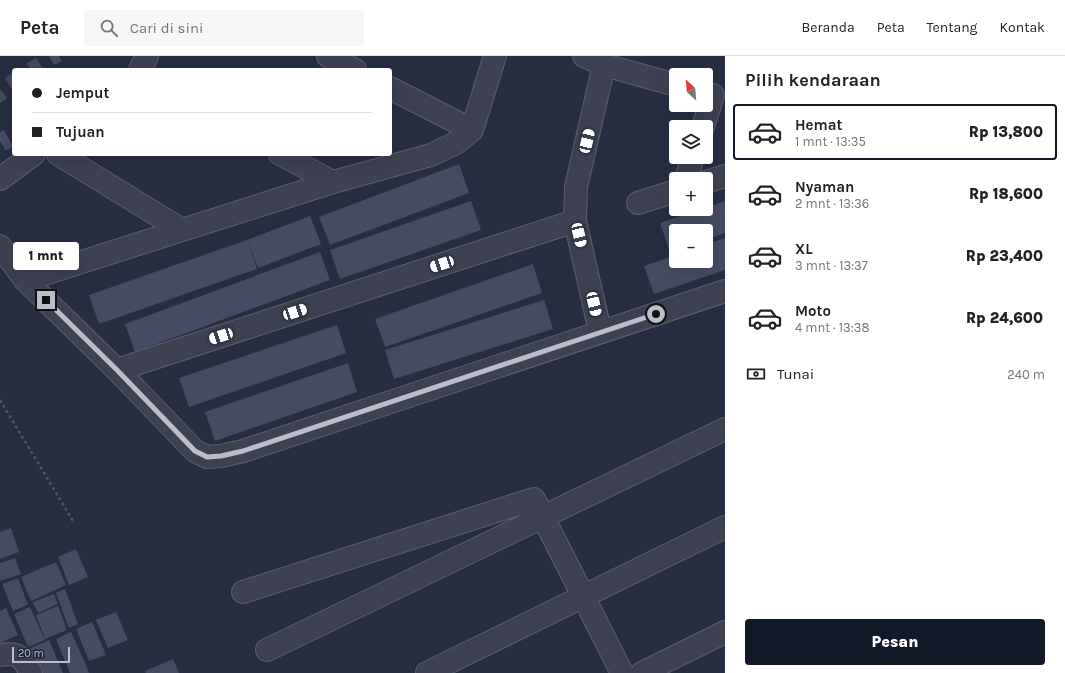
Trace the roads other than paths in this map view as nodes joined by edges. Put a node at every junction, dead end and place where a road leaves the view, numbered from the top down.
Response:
1 (147, 56) edge
2 (328, 56) edge
3 (495, 56) edge
4 (584, 56) edge
5 (604, 65) junction
6 (141, 68) edge
7 (351, 68) edge
8 (669, 83) edge
9 (392, 89) edge
10 (715, 95) edge
11 (706, 120) edge
12 (472, 130) junction
13 (31, 156) edge
14 (61, 156) edge
15 (284, 156) edge
16 (725, 176) edge
17 (0, 179) edge
18 (713, 180) edge
19 (333, 182) junction
20 (669, 193) edge
21 (638, 203) dead end
22 (576, 221) junction
23 (182, 230) junction
24 (0, 246) edge
25 (25, 280) junction
26 (725, 291) edge
27 (600, 332) junction
28 (117, 370) junction
29 (725, 429) edge
30 (543, 517) junction
31 (725, 528) edge
32 (243, 592) dead end
33 (583, 597) junction
34 (725, 632) edge
35 (267, 650) dead end
36 (0, 655) edge
37 (31, 673) edge
38 (427, 673) edge
39 (622, 673) edge
40 (642, 673) edge

1 - 6 street
2 - 7 street
3 - 12 street
4 - 5 street
5 - 8 street
5 - 22 street
9 - 12 street
10 - 11 street
12 - 19 street
13 - 17 street
14 - 23 street
15 - 19 street
16 - 18 street
19 - 23 street
20 - 21 street
22 - 27 street
22 - 28 street
23 - 25 street
24 - 25 street
25 - 28 street
26 - 27 street
27 - 28 street
29 - 30 street
30 - 32 street
30 - 33 street
30 - 35 street
31 - 33 street
33 - 38 street
33 - 39 street
34 - 40 street
36 - 37 street

